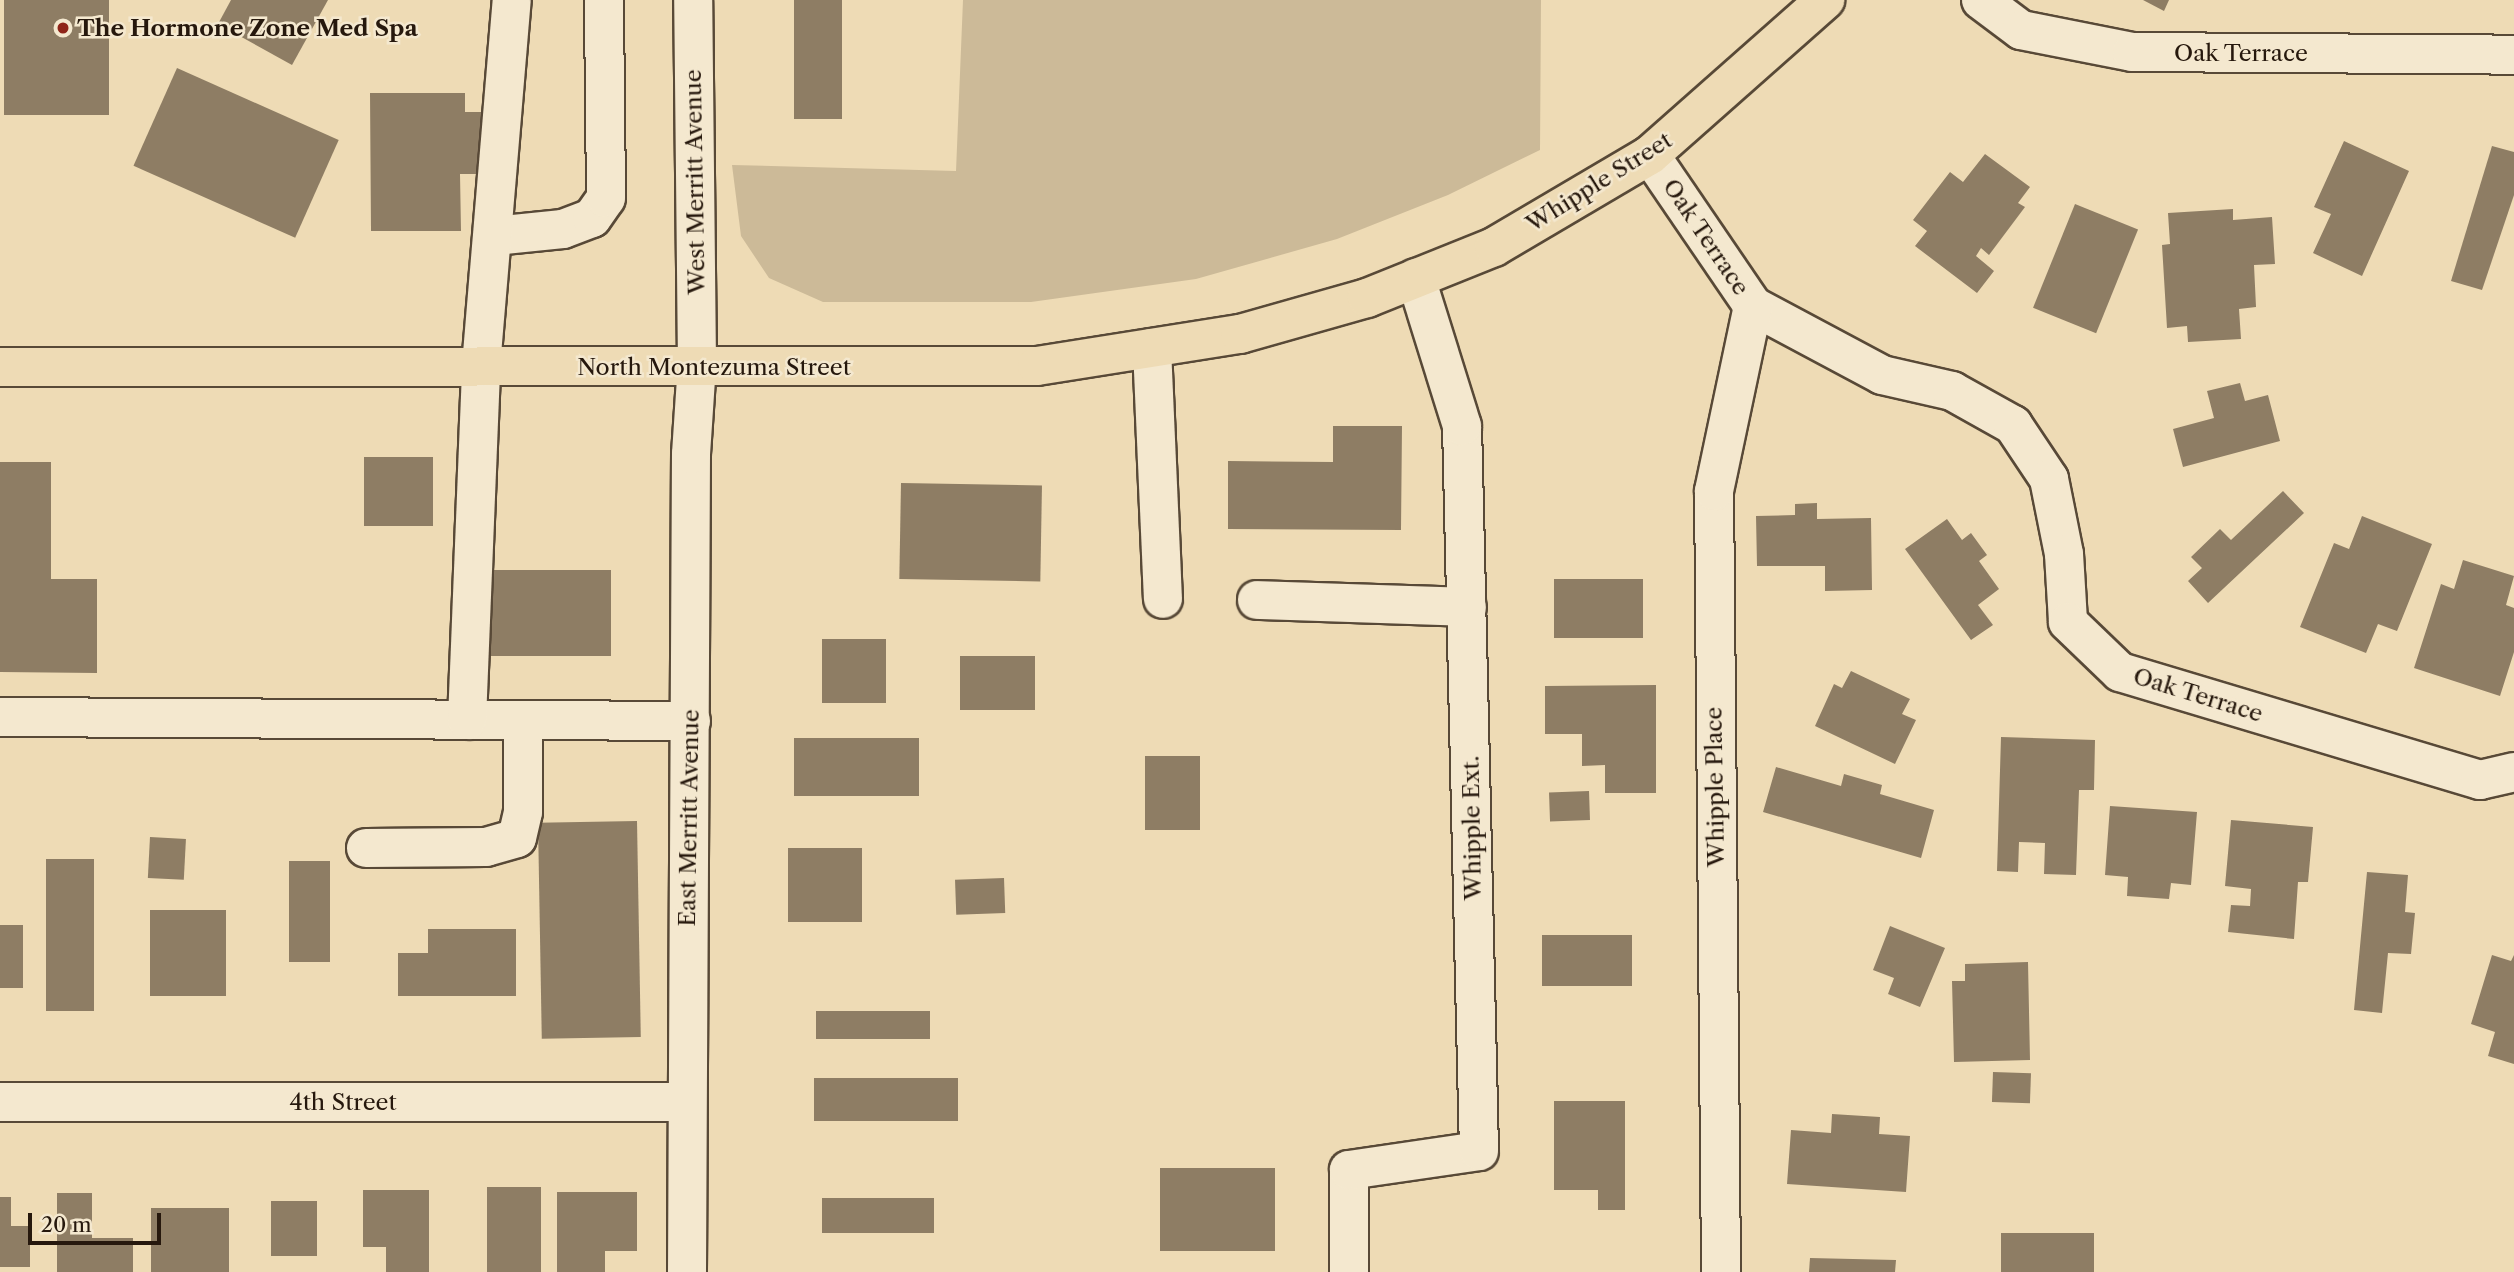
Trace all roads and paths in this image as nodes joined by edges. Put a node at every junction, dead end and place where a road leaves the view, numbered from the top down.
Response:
1 (604, 0) edge
2 (693, 0) edge
3 (1825, 0) edge
4 (1981, 0) edge
5 (505, 2) edge
6 (2514, 55) edge
7 (1650, 155) junction
8 (494, 236) junction
9 (1416, 278) junction
10 (1753, 306) junction
11 (1152, 348) junction
12 (697, 364) junction
13 (481, 366) junction
14 (0, 367) edge
15 (1163, 599) dead end
16 (1257, 600) dead end
17 (1467, 607) junction
18 (0, 717) edge
19 (467, 720) junction
20 (523, 720) junction
21 (691, 721) junction
22 (2514, 772) edge
23 (366, 848) dead end
24 (686, 1101) junction
25 (0, 1102) edge
26 (687, 1272) edge
27 (1349, 1272) edge
28 (1721, 1272) edge

1 - 8 street
2 - 12 street, West Merritt Avenue
3 - 7 main road, Whipple Street
4 - 6 street, Oak Terrace
5 - 8 street
7 - 9 main road, Whipple Street
7 - 10 street, Oak Terrace
8 - 13 street
9 - 11 main road, North Montezuma Street
9 - 17 street, Whipple Ext.
10 - 22 street, Oak Terrace
10 - 28 street, Whipple Place
11 - 12 main road, North Montezuma Street
11 - 15 street
12 - 13 main road, North Montezuma Street
12 - 21 street, East Merritt Avenue
13 - 14 main road, North Montezuma Street
13 - 19 street
16 - 17 street
17 - 27 street, Whipple Ext.
18 - 19 street
19 - 20 street
20 - 21 street
20 - 23 street
21 - 24 street, East Merritt Avenue
24 - 25 street, 4th Street
24 - 26 street, East Merritt Avenue

